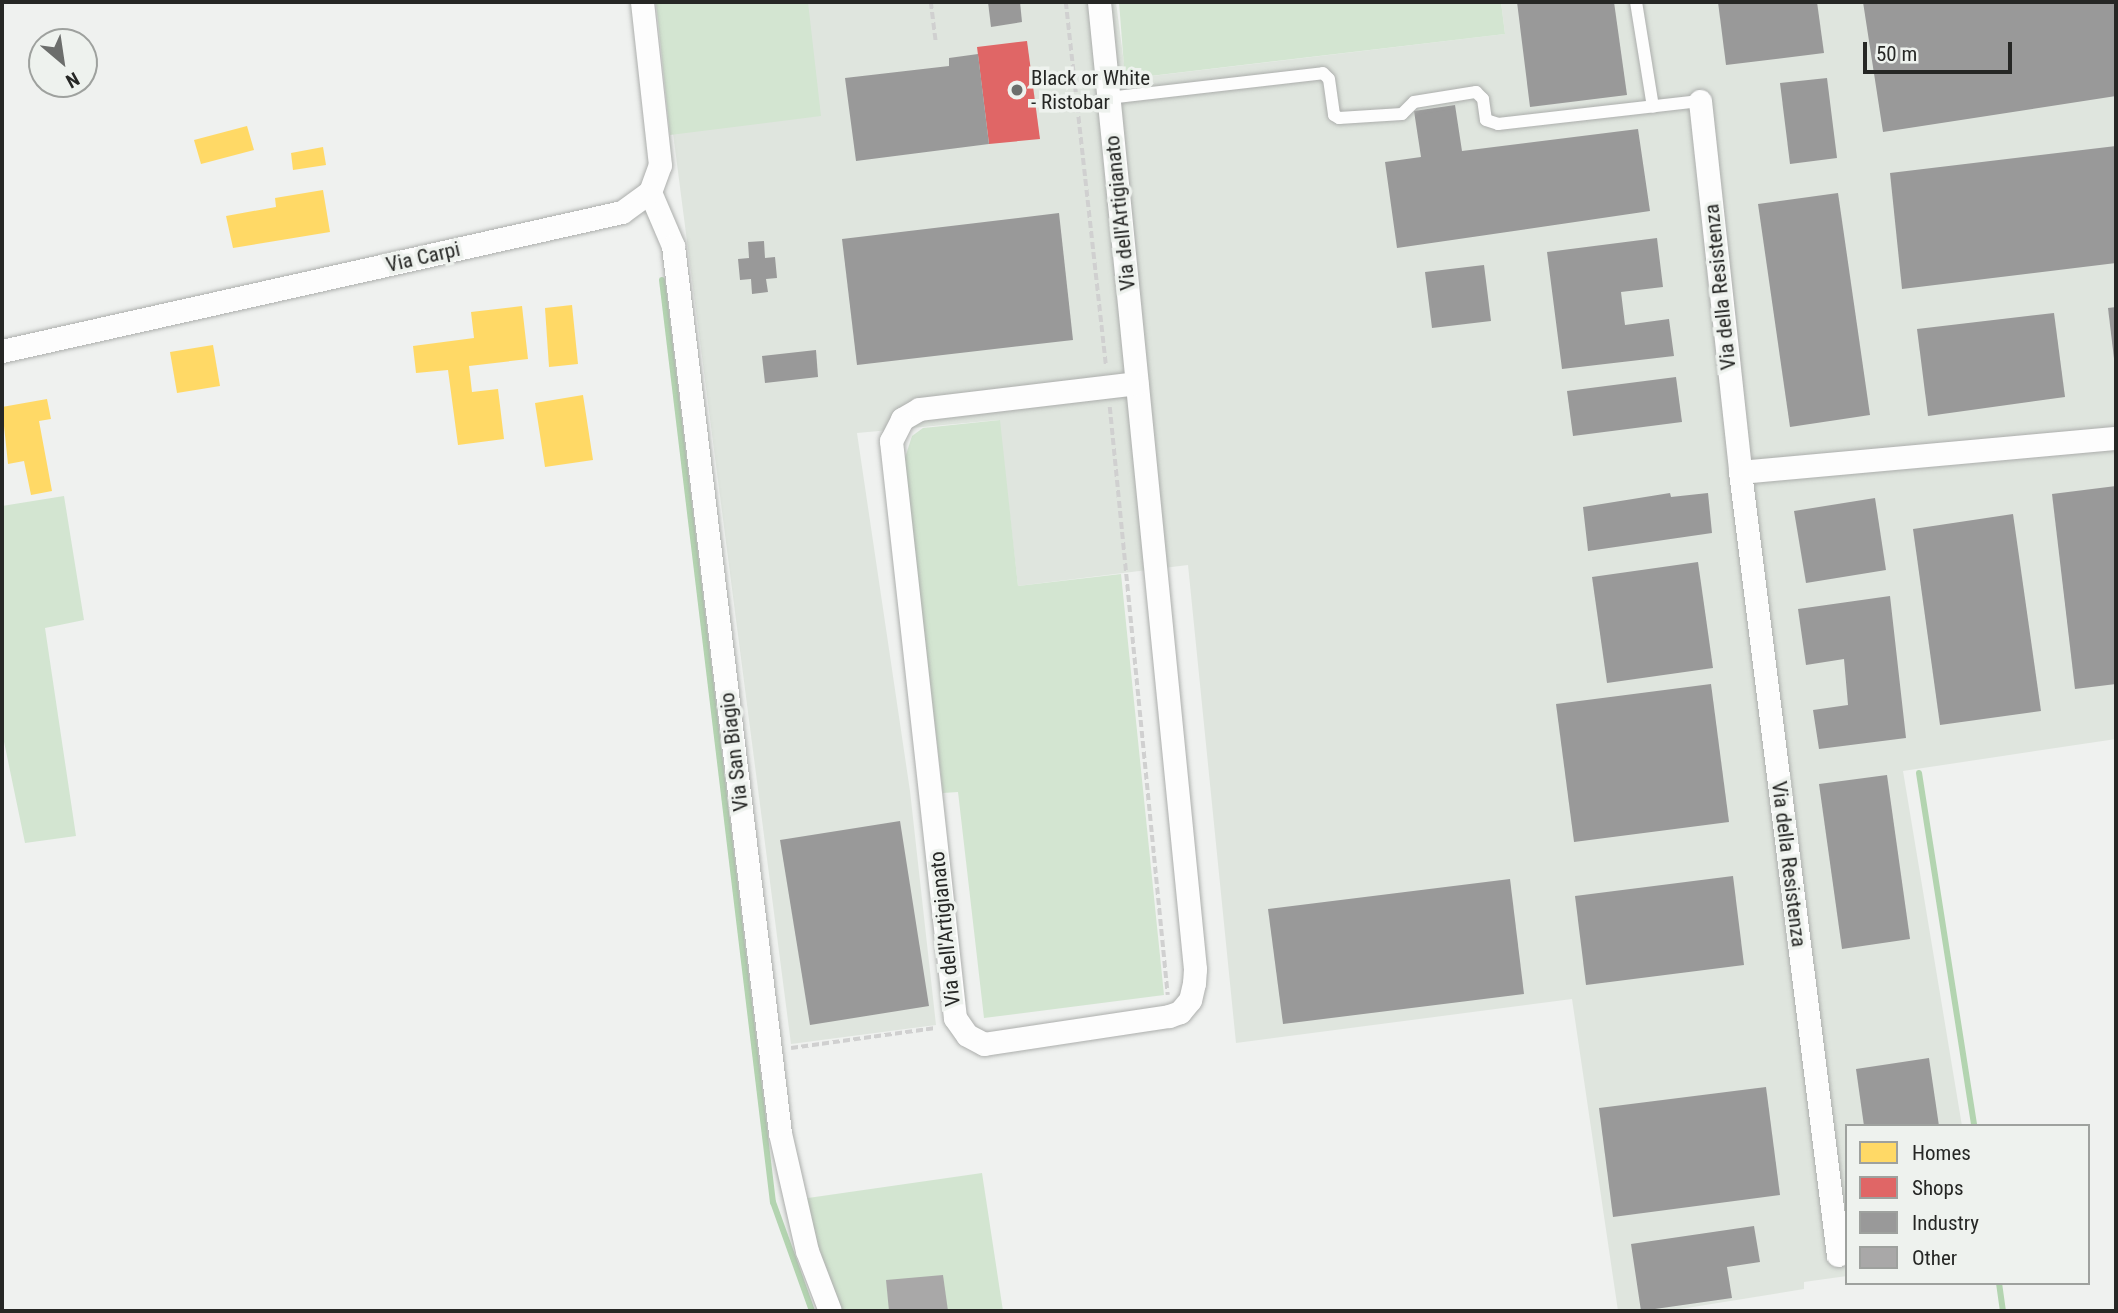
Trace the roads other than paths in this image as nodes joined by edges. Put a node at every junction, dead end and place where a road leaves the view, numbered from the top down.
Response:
1 (642, 2) edge
2 (1099, 2) edge
3 (1636, 2) edge
4 (1108, 98) junction
5 (1700, 101) joint
6 (1653, 107) junction
7 (650, 192) junction
8 (2, 351) edge
9 (1136, 383) junction
10 (2116, 438) edge
11 (1740, 472) junction
12 (1838, 1255) dead end
13 (830, 1311) edge

1 - 7 street
2 - 4 street, Via dell'Artigianato
3 - 6 lane
4 - 6 lane
4 - 9 street, Via dell'Artigianato
5 - 6 lane
5 - 11 street, Via della Resistenza
7 - 8 street, Via Carpi
7 - 13 street, Via San Biagio
9 - 9 street, Via dell'Artigianato
10 - 11 street
11 - 12 street, Via della Resistenza

